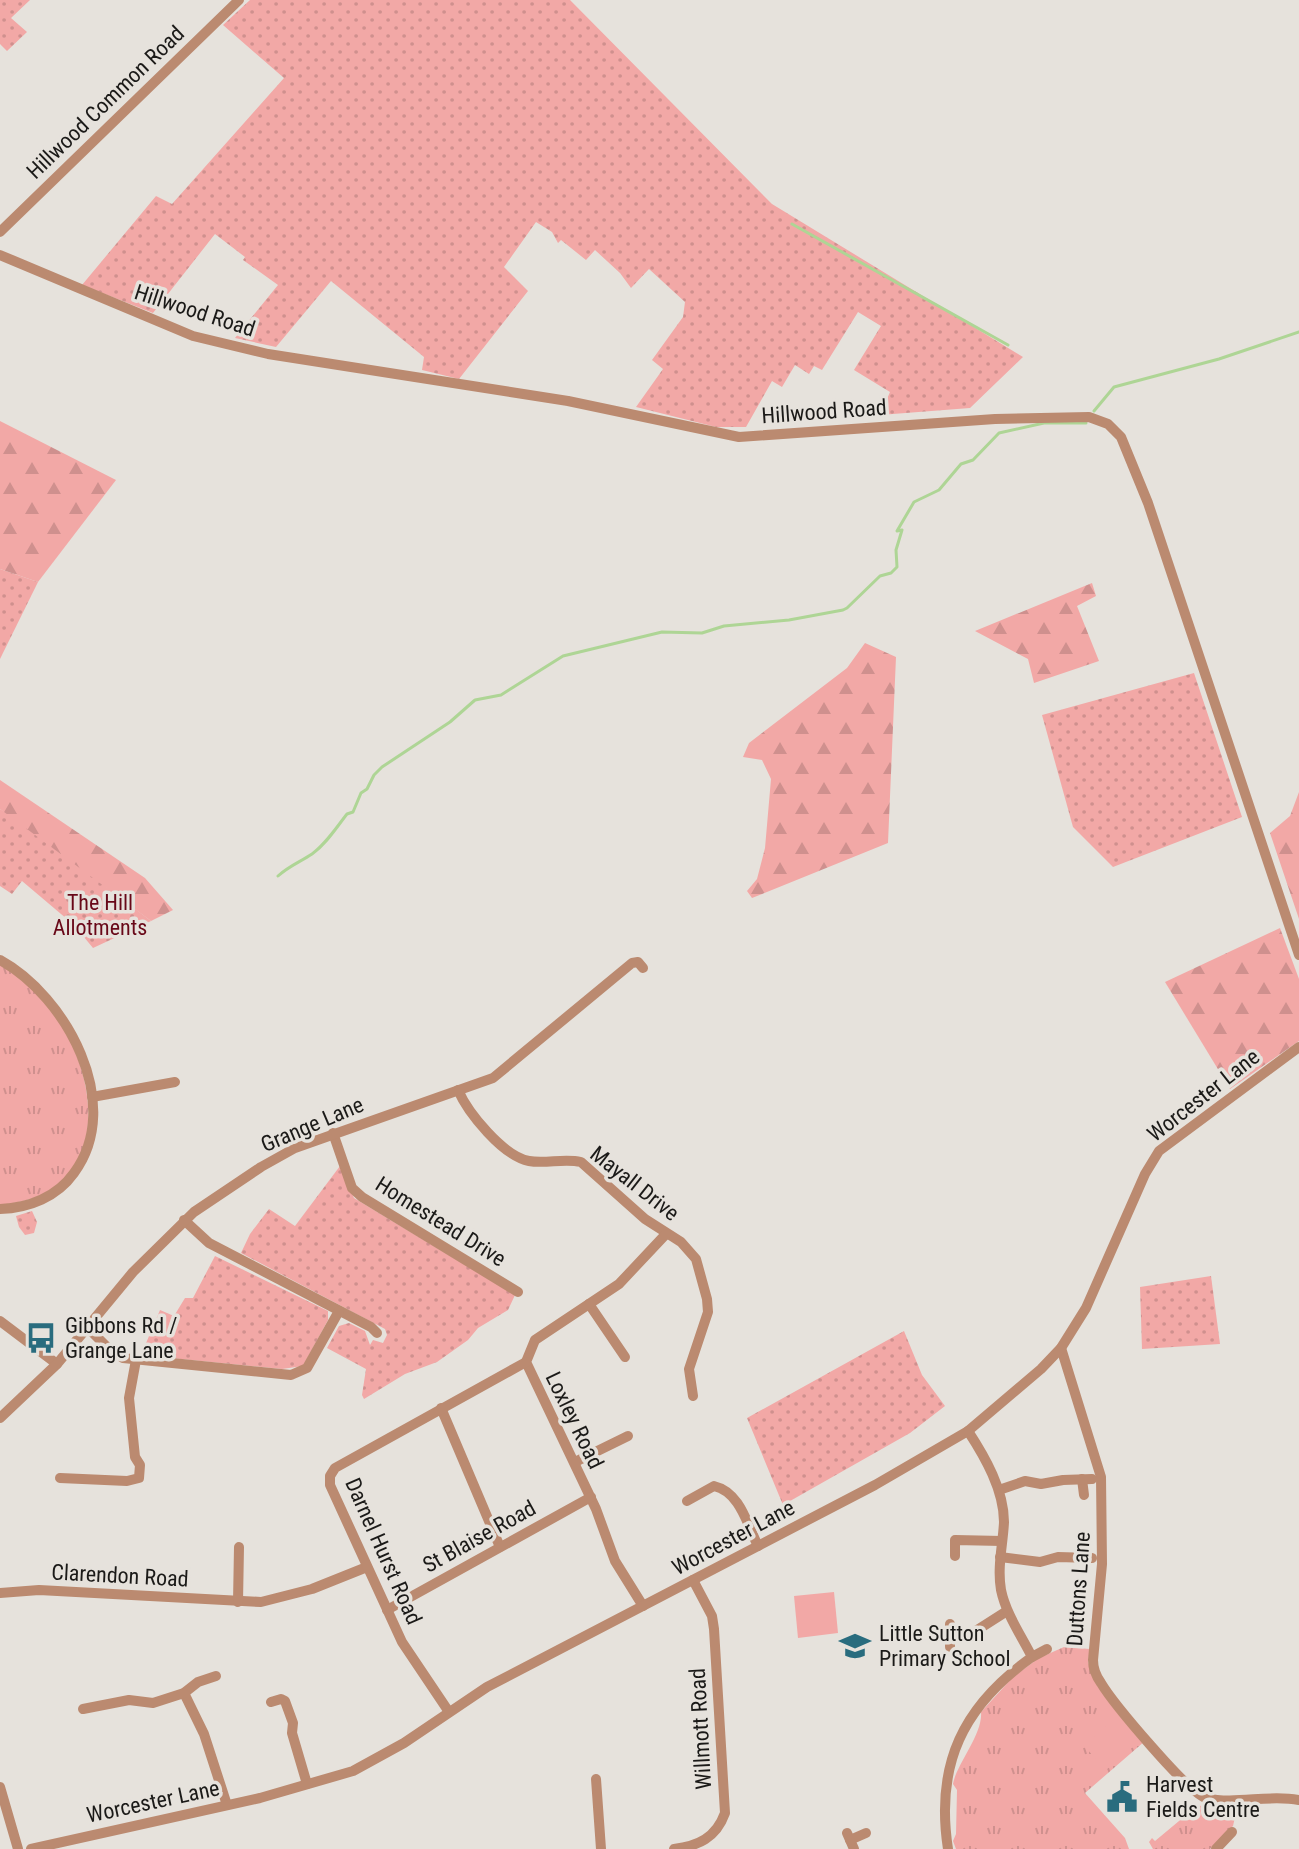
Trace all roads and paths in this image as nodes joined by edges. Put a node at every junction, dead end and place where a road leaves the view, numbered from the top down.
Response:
1 (239, 0) edge
2 (2, 226) edge
3 (0, 255) edge
4 (1299, 955) edge
5 (0, 960) edge
6 (643, 968) dead end
7 (1299, 1047) edge
8 (175, 1082) dead end
9 (458, 1090) junction
10 (92, 1097) junction
11 (333, 1133) junction
12 (0, 1209) edge
13 (184, 1220) junction
14 (666, 1234) junction
15 (518, 1292) dead end
16 (589, 1304) junction
17 (339, 1311) junction
18 (0, 1321) edge
19 (88, 1328) junction
20 (377, 1333) dead end
21 (1061, 1348) junction
22 (625, 1357) dead end
23 (136, 1360) junction
24 (526, 1362) junction
25 (57, 1364) junction
26 (693, 1396) dead end
27 (441, 1408) junction
28 (0, 1418) edge
29 (968, 1431) junction
30 (628, 1436) dead end
31 (575, 1462) junction
32 (60, 1478) dead end
33 (999, 1490) junction
34 (1084, 1495) dead end
35 (591, 1497) junction
36 (688, 1502) dead end
37 (1002, 1541) junction
38 (758, 1546) junction
39 (239, 1547) dead end
40 (500, 1547) junction
41 (955, 1556) dead end
42 (1000, 1557) junction
43 (1086, 1561) dead end
44 (367, 1567) junction
45 (693, 1580) junction
46 (0, 1593) edge
47 (238, 1602) junction
48 (643, 1606) junction
49 (387, 1610) junction
50 (1007, 1611) junction
51 (950, 1624) dead end
52 (1047, 1649) dead end
53 (1032, 1657) junction
54 (216, 1676) dead end
55 (184, 1693) junction
56 (271, 1702) dead end
57 (83, 1709) dead end
58 (449, 1712) junction
59 (596, 1779) dead end
60 (307, 1784) junction
61 (0, 1787) edge
62 (1299, 1800) edge
63 (227, 1805) junction
64 (866, 1833) dead end
65 (1230, 1839) dead end
66 (850, 1840) edge
67 (18, 1849) edge
68 (31, 1849) edge
69 (601, 1849) edge
70 (674, 1849) edge
71 (948, 1849) edge
72 (1216, 1849) edge

1 - 2 street, Hillwood Common Road
3 - 4 street, Hillwood Road
5 - 10 street
6 - 9 street, Grange Lane
7 - 21 street, Worcester Lane
8 - 10 street
9 - 11 street, Grange Lane
9 - 14 street, Mayall Drive
10 - 12 street
11 - 13 street, Grange Lane
11 - 15 street, Homestead Drive
13 - 17 street
13 - 19 street, Grange Lane
14 - 16 street, Loxley Road
14 - 26 street, Mayall Drive
16 - 22 street
16 - 24 street, Loxley Road
17 - 20 street
17 - 23 street
18 - 25 street
19 - 23 street
19 - 25 street, Grange Lane
21 - 29 street, Worcester Lane
21 - 62 street, Duttons Lane
23 - 32 street
24 - 27 street, Darnel Hurst Road
24 - 31 street, Loxley Road
25 - 28 street, Grange Lane
27 - 40 street
27 - 44 street, Darnel Hurst Road
29 - 33 street
29 - 38 street, Worcester Lane
30 - 31 street
31 - 35 street, Loxley Road
33 - 34 street
33 - 37 street
35 - 40 street, St Blaise Road
35 - 48 street, Loxley Road
36 - 38 street
37 - 41 street
37 - 42 street
38 - 45 street, Worcester Lane
39 - 47 street
40 - 49 street, St Blaise Road
42 - 43 street
42 - 50 street
44 - 47 street, Clarendon Road
44 - 49 street, Darnel Hurst Road
45 - 48 street, Worcester Lane
45 - 70 street, Willmott Road
46 - 47 street, Clarendon Road
48 - 58 street, Worcester Lane
49 - 58 street, Darnel Hurst Road
50 - 51 street
50 - 53 street
52 - 53 street
53 - 71 street
54 - 55 street
55 - 57 street
55 - 63 street
56 - 60 street
58 - 60 street, Worcester Lane
59 - 69 street
60 - 63 street, Worcester Lane
61 - 67 street
63 - 68 street, Worcester Lane
64 - 66 street
65 - 72 street

